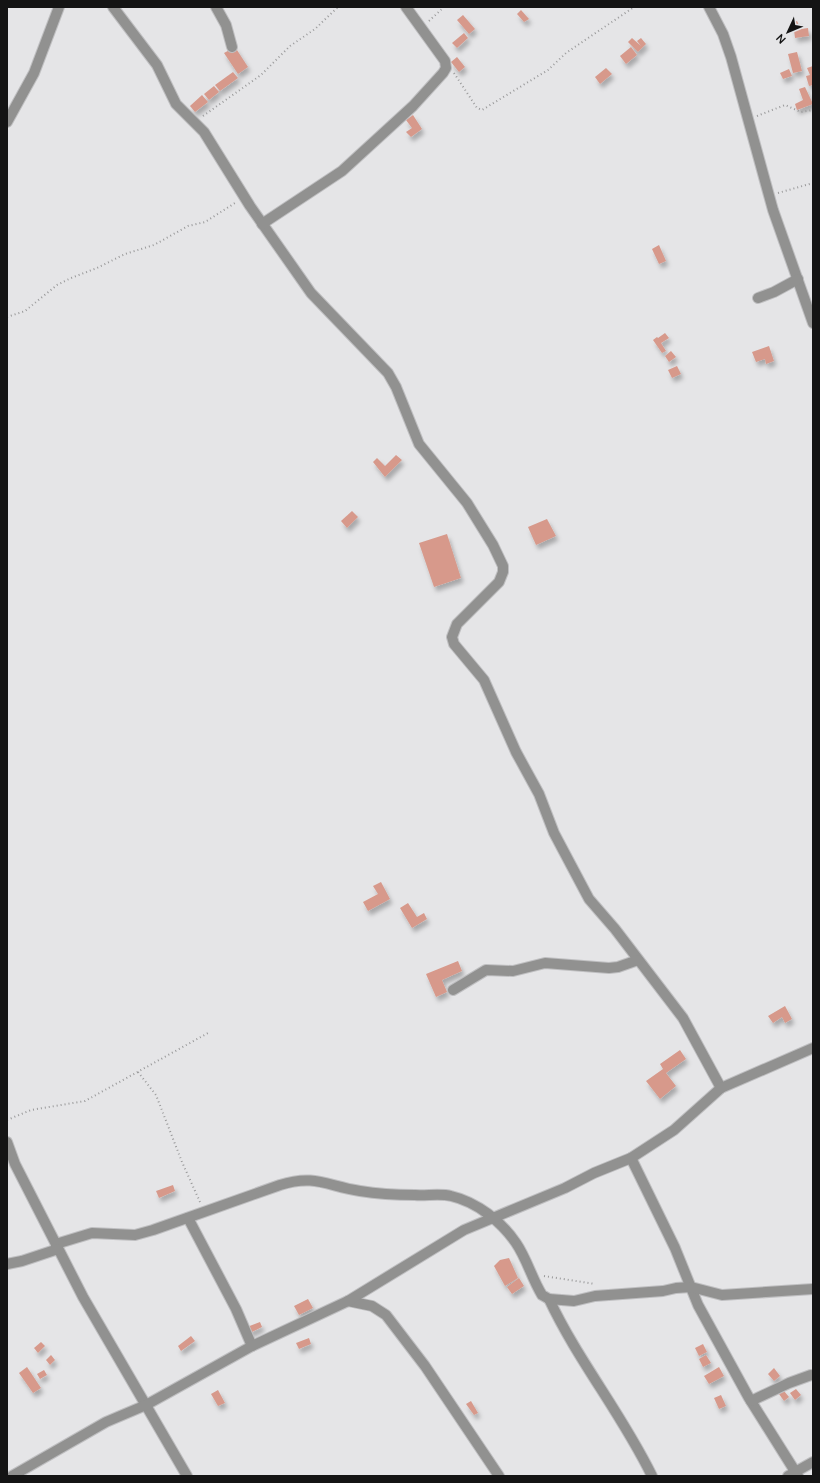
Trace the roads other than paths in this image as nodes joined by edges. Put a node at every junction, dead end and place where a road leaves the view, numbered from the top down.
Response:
1 (59, 7) edge
2 (113, 7) edge
3 (216, 7) edge
4 (406, 7) edge
5 (709, 7) edge
6 (232, 47) dead end
7 (7, 122) edge
8 (262, 224) junction
9 (798, 279) junction
10 (758, 298) dead end
11 (813, 323) edge
12 (638, 960) junction
13 (453, 990) dead end
14 (813, 1048) edge
15 (722, 1088) junction
16 (7, 1142) edge
17 (631, 1158) junction
18 (492, 1217) junction
19 (188, 1218) junction
20 (57, 1246) junction
21 (7, 1264) edge
22 (691, 1287) junction
23 (813, 1289) edge
24 (549, 1299) junction
25 (348, 1301) junction
26 (252, 1346) junction
27 (811, 1375) dead end
28 (751, 1401) junction
29 (146, 1405) junction
30 (813, 1462) edge
31 (793, 1474) edge
32 (12, 1476) edge
33 (187, 1476) edge
34 (499, 1476) edge
35 (652, 1476) edge

1 - 7 street
2 - 8 street
3 - 6 street
4 - 8 street
5 - 9 street
8 - 12 street
9 - 10 street
9 - 11 street
12 - 13 street
12 - 15 street
14 - 15 street
15 - 17 street
16 - 20 street
17 - 18 street
17 - 22 street
18 - 19 street
18 - 24 street
18 - 25 street
19 - 20 street
19 - 26 street
20 - 21 street
20 - 29 street
22 - 23 street
22 - 24 street
22 - 28 street
24 - 35 street
25 - 26 street
25 - 34 street
26 - 29 street
27 - 28 street
28 - 31 street
29 - 32 street
29 - 33 street
30 - 31 street

